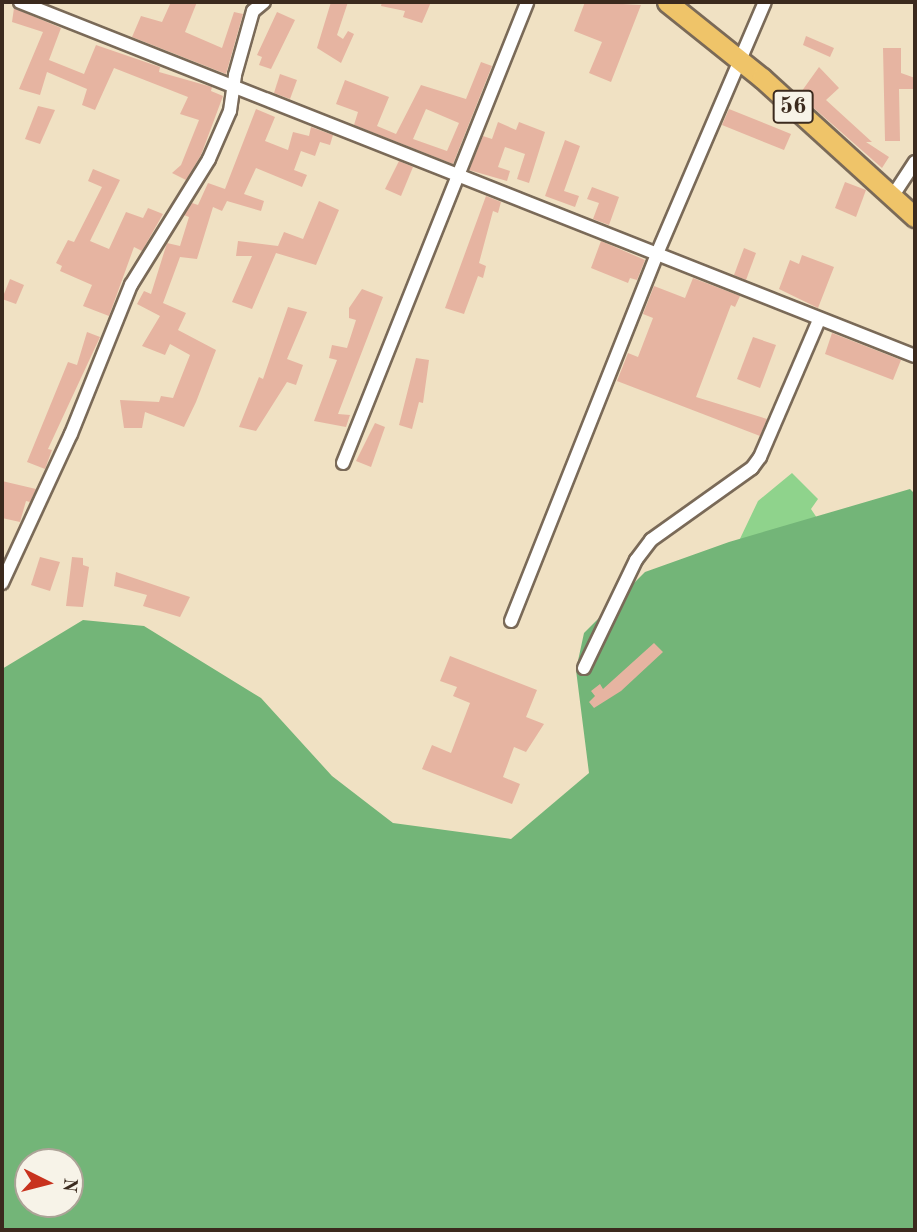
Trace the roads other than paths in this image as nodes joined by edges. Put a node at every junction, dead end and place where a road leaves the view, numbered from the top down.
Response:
1 (20, 2) edge
2 (264, 2) edge
3 (527, 2) edge
4 (667, 2) edge
5 (765, 2) edge
6 (738, 60) junction
7 (236, 88) junction
8 (915, 162) edge
9 (458, 178) junction
10 (892, 197) junction
11 (915, 217) edge
12 (656, 256) junction
13 (819, 320) junction
14 (915, 356) edge
15 (343, 463) dead end
16 (2, 583) edge
17 (511, 621) dead end
18 (584, 668) dead end

1 - 7 street
2 - 7 street
3 - 9 street
4 - 6 highway, 56
5 - 6 street
6 - 10 highway, 56
6 - 12 street
7 - 9 street
7 - 16 street
8 - 10 street
9 - 12 street
9 - 15 street
10 - 11 highway, 56
12 - 13 street
12 - 17 street
13 - 14 street
13 - 18 street

